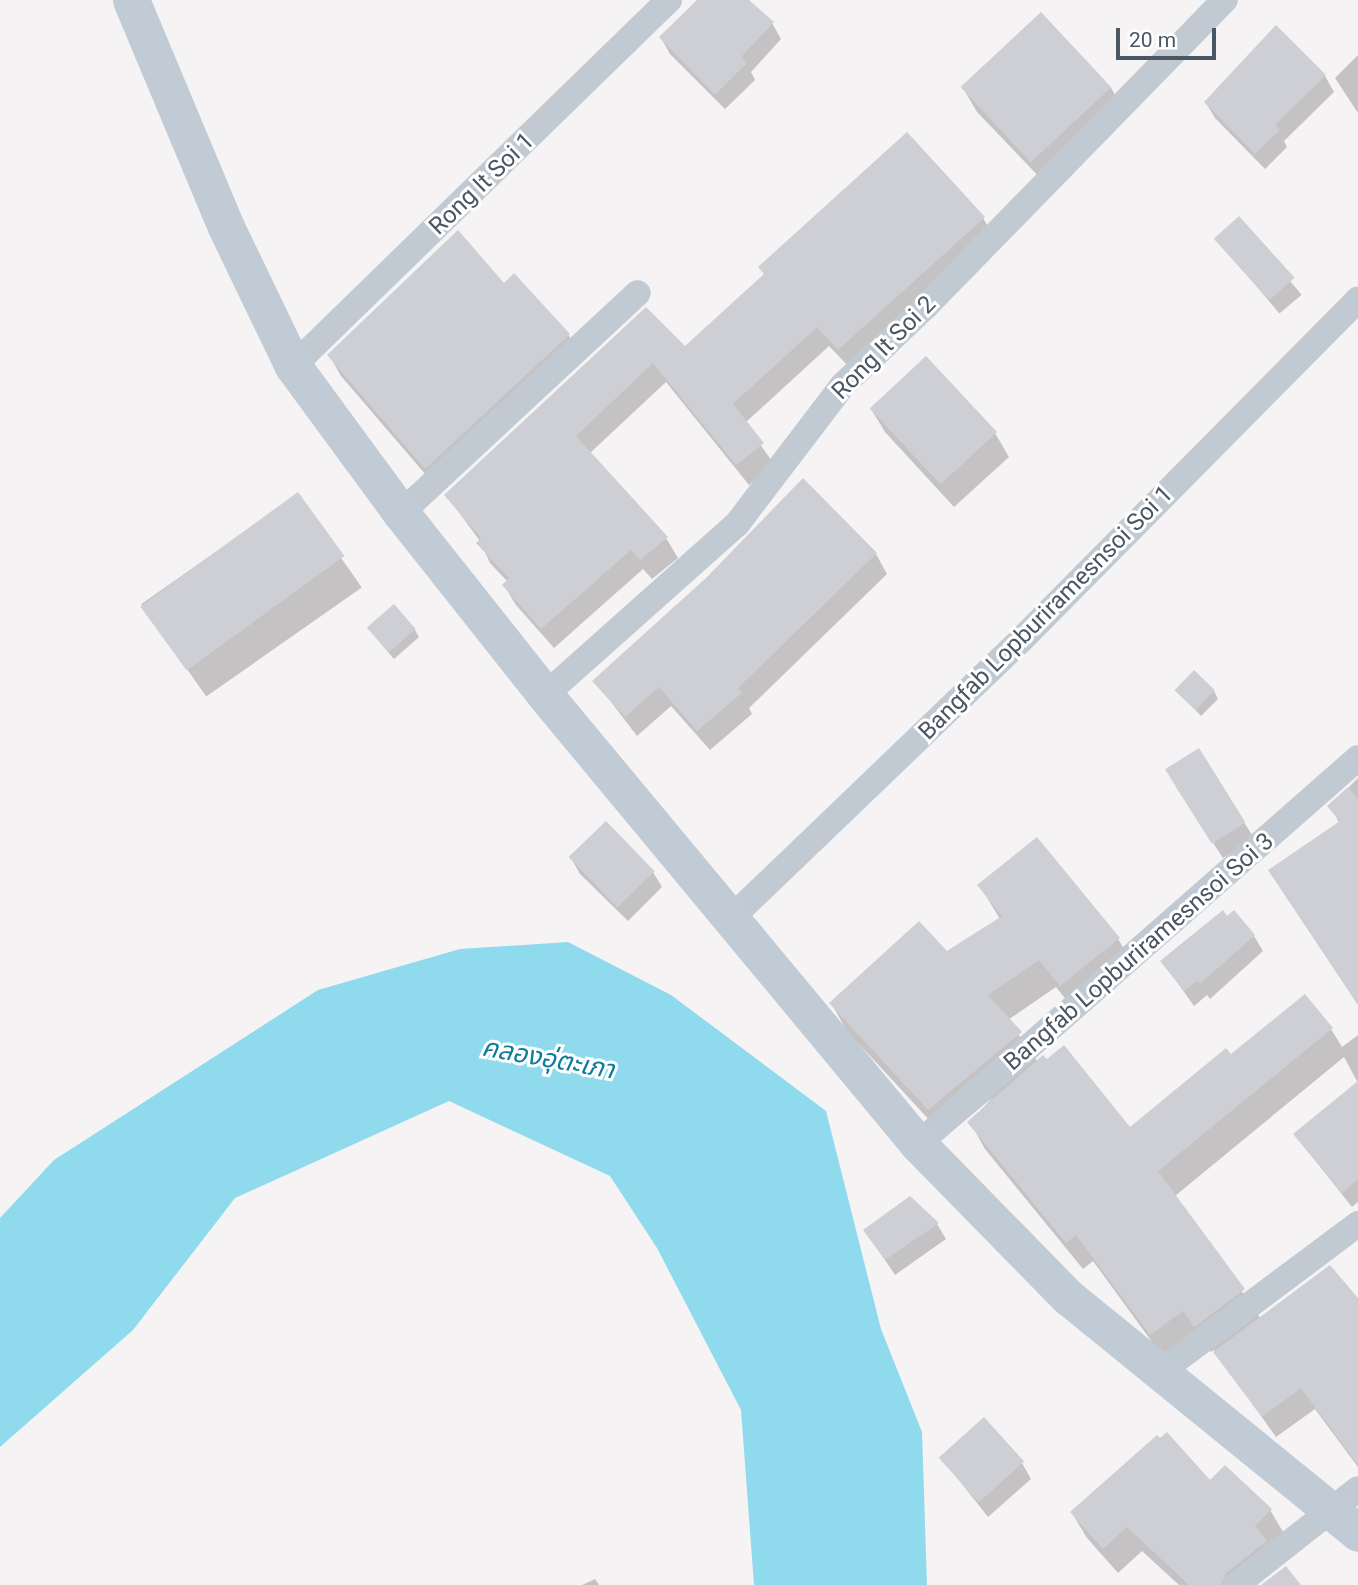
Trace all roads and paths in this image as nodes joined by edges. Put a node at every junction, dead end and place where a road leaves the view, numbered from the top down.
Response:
1 (131, 0) edge
2 (669, 0) edge
3 (1225, 0) edge
4 (638, 293) dead end
5 (1358, 299) edge
6 (293, 366) junction
7 (401, 513) junction
8 (545, 695) junction
9 (1358, 758) edge
10 (728, 920) junction
11 (918, 1144) junction
12 (1358, 1224) edge
13 (1160, 1372) junction
14 (1358, 1489) edge
15 (1329, 1512) junction
16 (1358, 1533) edge
17 (1236, 1585) edge

1 - 6 street
2 - 6 street, Rong It Soi 1
3 - 8 street, Rong It Soi 2
4 - 7 street
5 - 10 street, Bangfab Lopburiramesnsoi Soi 1
6 - 7 street
7 - 8 street
8 - 10 street
9 - 11 street, Bangfab Lopburiramesnsoi Soi 3
10 - 11 street
11 - 13 street
12 - 13 street
13 - 15 street
14 - 15 street
15 - 16 street
15 - 17 street

